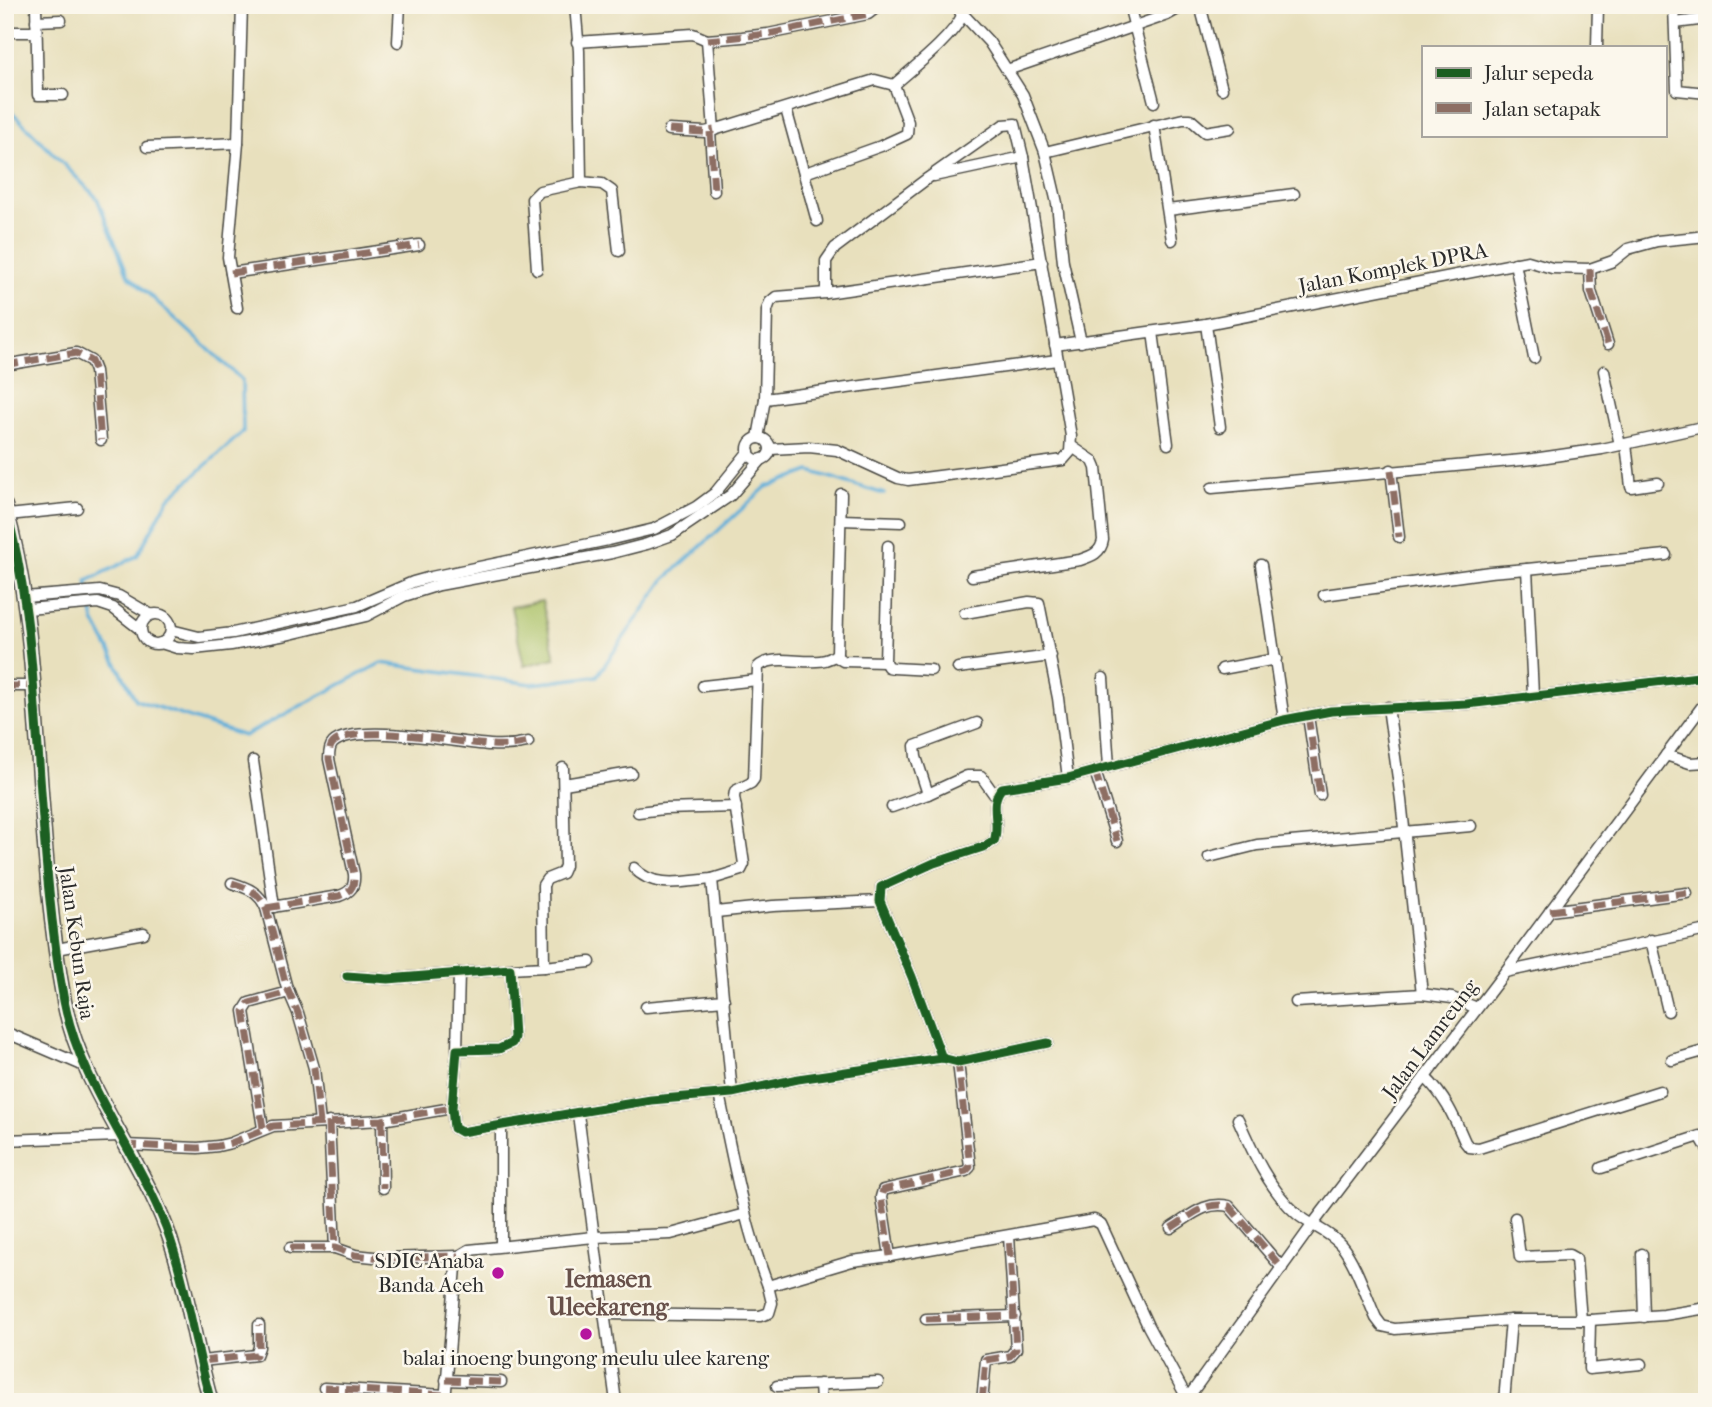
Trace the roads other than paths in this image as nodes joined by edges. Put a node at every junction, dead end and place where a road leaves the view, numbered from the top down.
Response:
1 (36, 5) edge
2 (242, 5) edge
3 (400, 5) edge
4 (575, 5) edge
5 (880, 5) edge
6 (1129, 5) edge
7 (1185, 5) edge
8 (1200, 5) edge
9 (1598, 5) edge
10 (1674, 5) edge
11 (959, 9) edge
12 (1707, 19) edge
13 (61, 20) dead end
14 (1675, 23) junction
15 (36, 26) junction
16 (1136, 26) junction
17 (10, 32) dead end
18 (707, 40) junction
19 (578, 42) junction
20 (398, 43) dead end
21 (1597, 46) edge
22 (1007, 71) junction
23 (894, 85) junction
24 (1222, 89) dead end
25 (1677, 90) junction
26 (1666, 91) edge
27 (1707, 93) edge
28 (63, 95) dead end
29 (1154, 102) dead end
30 (786, 109) junction
31 (1154, 125) junction
32 (1230, 128) dead end
33 (669, 130) dead end
34 (712, 131) junction
35 (238, 142) junction
36 (147, 147) dead end
37 (1045, 152) junction
38 (1023, 156) junction
39 (805, 173) junction
40 (928, 178) junction
41 (581, 182) junction
42 (714, 191) dead end
43 (1294, 194) dead end
44 (1168, 211) junction
45 (817, 221) dead end
46 (1707, 236) edge
47 (1172, 240) dead end
48 (419, 244) dead end
49 (619, 251) dead end
50 (1042, 262) junction
51 (1515, 263) junction
52 (537, 269) dead end
53 (1590, 269) junction
54 (231, 273) junction
55 (826, 293) junction
56 (237, 309) dead end
57 (1206, 324) junction
58 (1153, 332) junction
59 (1081, 342) junction
60 (1608, 344) dead end
61 (1055, 345) junction
62 (1534, 358) dead end
63 (1057, 360) junction
64 (5, 365) edge
65 (1604, 371) dead end
66 (765, 399) junction
67 (1707, 426) edge
68 (1220, 427) dead end
69 (758, 438) junction
70 (101, 440) dead end
71 (1168, 444) dead end
72 (1623, 444) junction
73 (1071, 446) junction
74 (770, 449) junction
75 (749, 451) junction
76 (762, 459) junction
77 (1391, 470) junction
78 (1658, 482) dead end
79 (1212, 488) dead end
80 (841, 494) dead end
81 (78, 508) dead end
82 (6, 511) edge
83 (841, 520) junction
84 (901, 522) dead end
85 (1399, 537) dead end
86 (608, 540) junction
87 (888, 546) dead end
88 (612, 553) junction
89 (1666, 555) dead end
90 (1262, 565) dead end
91 (1527, 569) junction
92 (469, 574) junction
93 (972, 576) dead end
94 (1324, 595) dead end
95 (69, 598) junction
96 (26, 603) junction
97 (965, 612) dead end
98 (150, 614) junction
99 (140, 629) junction
100 (171, 630) junction
101 (161, 643) junction
102 (835, 656) junction
103 (1051, 656) junction
104 (1276, 659) junction
105 (885, 662) junction
106 (958, 668) dead end
107 (1222, 669) dead end
108 (931, 670) dead end
109 (1707, 676) edge
110 (1103, 678) dead end
111 (757, 680) junction
112 (5, 686) edge
113 (33, 686) junction
114 (703, 686) dead end
115 (1533, 695) junction
116 (1707, 701) edge
117 (1388, 707) junction
118 (1308, 716) junction
119 (1284, 720) junction
120 (976, 723) dead end
121 (528, 742) dead end
122 (1666, 755) junction
123 (253, 761) dead end
124 (1707, 762) edge
125 (1110, 767) junction
126 (564, 768) dead end
127 (1096, 771) junction
128 (631, 773) dead end
129 (1068, 778) junction
130 (564, 784) junction
131 (928, 793) junction
132 (1320, 795) dead end
133 (996, 797) junction
134 (736, 807) junction
135 (892, 807) dead end
136 (638, 812) dead end
137 (1471, 826) dead end
138 (1404, 834) junction
139 (1116, 841) dead end
140 (1209, 857) dead end
141 (634, 868) dead end
142 (712, 879) junction
143 (232, 883) dead end
144 (1687, 893) dead end
145 (880, 901) junction
146 (270, 907) junction
147 (1550, 911) junction
148 (716, 912) junction
149 (1707, 930) edge
150 (144, 933) dead end
151 (1651, 940) junction
152 (57, 949) junction
153 (590, 962) dead end
154 (544, 967) junction
155 (510, 970) junction
156 (1505, 972) junction
157 (459, 973) junction
158 (346, 976) dead end
159 (289, 992) junction
160 (1422, 994) junction
161 (724, 1000) junction
162 (1296, 1002) dead end
163 (646, 1007) dead end
164 (1477, 1008) junction
165 (1668, 1011) dead end
166 (5, 1032) edge
167 (1048, 1043) dead end
168 (457, 1050) junction
169 (1707, 1050) edge
170 (942, 1058) junction
171 (1672, 1060) dead end
172 (958, 1062) junction
173 (82, 1065) junction
174 (1424, 1077) junction
175 (1660, 1091) dead end
176 (732, 1093) junction
177 (719, 1094) junction
178 (453, 1108) junction
179 (578, 1114) junction
180 (1238, 1119) dead end
181 (382, 1120) junction
182 (325, 1122) junction
183 (501, 1124) junction
184 (263, 1128) junction
185 (5, 1140) edge
186 (122, 1140) junction
187 (1707, 1148) edge
188 (1601, 1168) dead end
189 (383, 1188) dead end
190 (745, 1214) junction
191 (1515, 1217) dead end
192 (1313, 1224) junction
193 (1171, 1228) dead end
194 (1009, 1236) junction
195 (594, 1237) junction
196 (502, 1246) junction
197 (290, 1248) dead end
198 (335, 1248) junction
199 (1642, 1254) dead end
200 (459, 1256) junction
201 (890, 1256) junction
202 (1282, 1268) junction
203 (768, 1286) junction
204 (1707, 1308) edge
205 (606, 1314) junction
206 (1014, 1316) junction
207 (1644, 1317) junction
208 (926, 1319) dead end
209 (1510, 1320) junction
210 (1586, 1320) junction
211 (259, 1325) dead end
212 (202, 1361) junction
213 (1641, 1364) dead end
214 (446, 1380) junction
215 (501, 1382) dead end
216 (878, 1382) dead end
217 (820, 1384) junction
218 (777, 1386) dead end
219 (324, 1388) dead end
220 (445, 1398) edge
221 (1186, 1400) edge
222 (211, 1402) edge
223 (616, 1402) edge
224 (821, 1402) edge
225 (982, 1402) edge
226 (1504, 1402) edge

1 - 15 street
2 - 35 street
3 - 20 street
4 - 19 street
5 - 18 street
6 - 16 street
7 - 16 street
8 - 24 street
9 - 21 street
10 - 14 street
11 - 22 street
11 - 23 street
12 - 14 street
13 - 15 street
14 - 25 street
15 - 17 street
15 - 28 street
16 - 22 street
16 - 29 street
18 - 19 street
18 - 34 street
19 - 41 street
22 - 37 street
23 - 30 street
23 - 39 street
25 - 26 street
25 - 27 street
30 - 34 street
30 - 39 street
31 - 32 street
31 - 37 street
31 - 44 street
33 - 34 street
34 - 42 street
35 - 36 street
35 - 54 street
37 - 59 street
38 - 40 street
38 - 40 street
38 - 50 street
39 - 45 street
40 - 55 street
41 - 49 street
41 - 52 street
43 - 44 street
44 - 47 street
46 - 53 street, Jalan Komplek DPRA
48 - 54 street
50 - 55 street
50 - 61 street
51 - 53 street, Jalan Komplek DPRA
51 - 57 street, Jalan Komplek DPRA
51 - 62 street
53 - 60 street
54 - 56 street
55 - 66 street
57 - 58 street, Jalan Komplek DPRA
57 - 68 street
58 - 59 street, Jalan Komplek DPRA
58 - 71 street
59 - 61 street, Jalan Komplek DPRA
61 - 63 street
63 - 66 street
63 - 73 street
64 - 70 street
65 - 72 street
66 - 69 street
67 - 72 street
69 - 74 street
69 - 75 street
72 - 77 street
72 - 78 street
73 - 74 street
73 - 93 street
74 - 76 street
75 - 76 street
75 - 86 street
76 - 88 street
77 - 79 street
77 - 85 street
80 - 83 street
81 - 82 street
82 - 96 street, Jalan Kebun Raja
83 - 84 street
83 - 102 street
86 - 88 street
86 - 92 street
87 - 105 street
88 - 92 street
89 - 91 street
90 - 104 street
91 - 94 street
91 - 115 street
92 - 100 street
92 - 101 street
95 - 96 street
95 - 98 street
95 - 99 street
96 - 113 street, Jalan Kebun Raja
97 - 103 street
98 - 99 street
98 - 100 street
99 - 101 street
100 - 101 street
102 - 105 street
102 - 111 street
103 - 106 street
103 - 129 street
104 - 107 street
104 - 119 street
105 - 108 street
109 - 115 street
110 - 125 street
111 - 114 street
111 - 134 street
112 - 113 street
113 - 152 street, Jalan Kebun Raja
115 - 117 street
116 - 122 street, Jalan Lamreung
117 - 118 street
117 - 138 street
118 - 119 street
118 - 132 street
119 - 125 street
120 - 131 street
121 - 146 street
122 - 124 street
122 - 147 street, Jalan Lamreung
123 - 146 street
125 - 127 street
126 - 130 street
127 - 129 street
127 - 139 street
128 - 130 street
129 - 133 street
130 - 154 street
131 - 133 street
131 - 135 street
133 - 145 street
134 - 136 street
134 - 142 street
137 - 138 street
138 - 140 street
138 - 160 street
141 - 142 street
142 - 148 street
143 - 146 street
144 - 147 street
145 - 148 street
145 - 170 street
146 - 159 street
147 - 156 street, Jalan Lamreung
148 - 161 street
149 - 151 street
150 - 152 street
151 - 156 street
151 - 165 street
152 - 173 street, Jalan Kebun Raja
153 - 154 street
154 - 155 street
155 - 157 street
155 - 168 street
156 - 164 street, Jalan Lamreung
157 - 158 street
157 - 168 street
159 - 182 street
159 - 184 street
160 - 162 street
160 - 164 street
161 - 163 street
161 - 176 street
164 - 174 street, Jalan Lamreung
166 - 173 street
167 - 172 street
168 - 178 street
169 - 171 street
170 - 172 street
170 - 176 street
172 - 201 street
173 - 186 street, Jalan Kebun Raja
174 - 175 street
174 - 192 street, Jalan Lamreung
176 - 177 street
177 - 179 street
177 - 190 street
178 - 181 street
178 - 183 street
179 - 183 street
179 - 195 street
180 - 192 street
181 - 182 street
181 - 189 street
182 - 184 street
182 - 198 street
183 - 196 street
184 - 186 street
185 - 186 street
186 - 212 street, Jalan Kebun Raja
187 - 188 street
190 - 195 street
190 - 203 street
191 - 210 street
192 - 202 street, Jalan Lamreung
192 - 209 street
193 - 202 street
194 - 201 street
194 - 206 street
194 - 221 street
195 - 196 street
195 - 205 street
196 - 200 street
197 - 198 street
198 - 200 street
199 - 207 street
200 - 214 street
201 - 203 street
202 - 221 street, Jalan Lamreung
203 - 205 street
204 - 207 street
205 - 223 street
206 - 208 street
206 - 225 street
207 - 210 street
209 - 210 street
209 - 226 street
210 - 213 street
211 - 212 street
212 - 222 street, Jalan Kebun Raja
214 - 215 street
214 - 220 street
216 - 217 street
217 - 218 street
217 - 224 street
219 - 220 street

